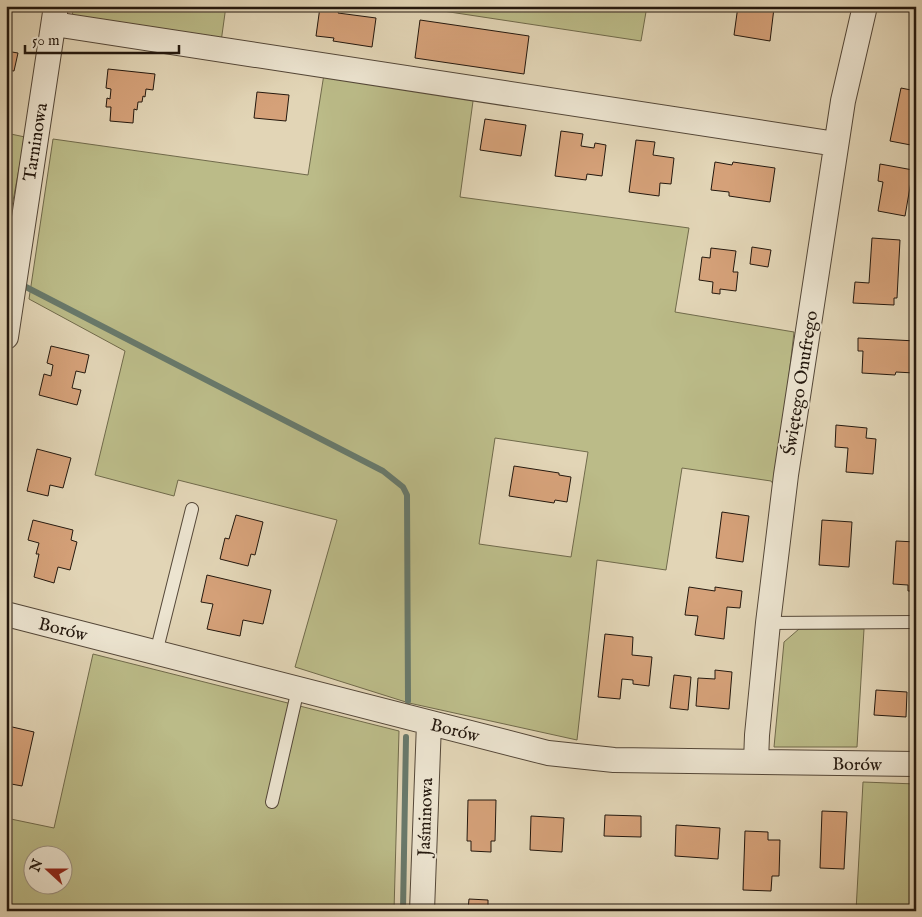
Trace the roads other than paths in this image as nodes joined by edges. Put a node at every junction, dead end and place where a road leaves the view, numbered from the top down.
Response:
1 (865, 6) edge
2 (55, 15) edge
3 (836, 144) junction
4 (6, 337) edge
5 (192, 509) dead end
6 (6, 614) edge
7 (916, 622) edge
8 (768, 623) junction
9 (156, 652) junction
10 (298, 689) junction
11 (429, 723) junction
12 (756, 762) junction
13 (916, 764) edge
14 (272, 802) dead end
15 (422, 911) edge

1 - 3 street, Świętego Onufrego
2 - 3 street
2 - 4 street, Tarninowa
3 - 8 street, Świętego Onufrego
5 - 9 lane
6 - 9 street, Borów
7 - 8 lane
8 - 12 street, Świętego Onufrego
9 - 10 street, Borów
10 - 11 street, Borów
10 - 14 lane
11 - 12 street, Borów
11 - 15 street, Jaśminowa
12 - 13 street, Borów

